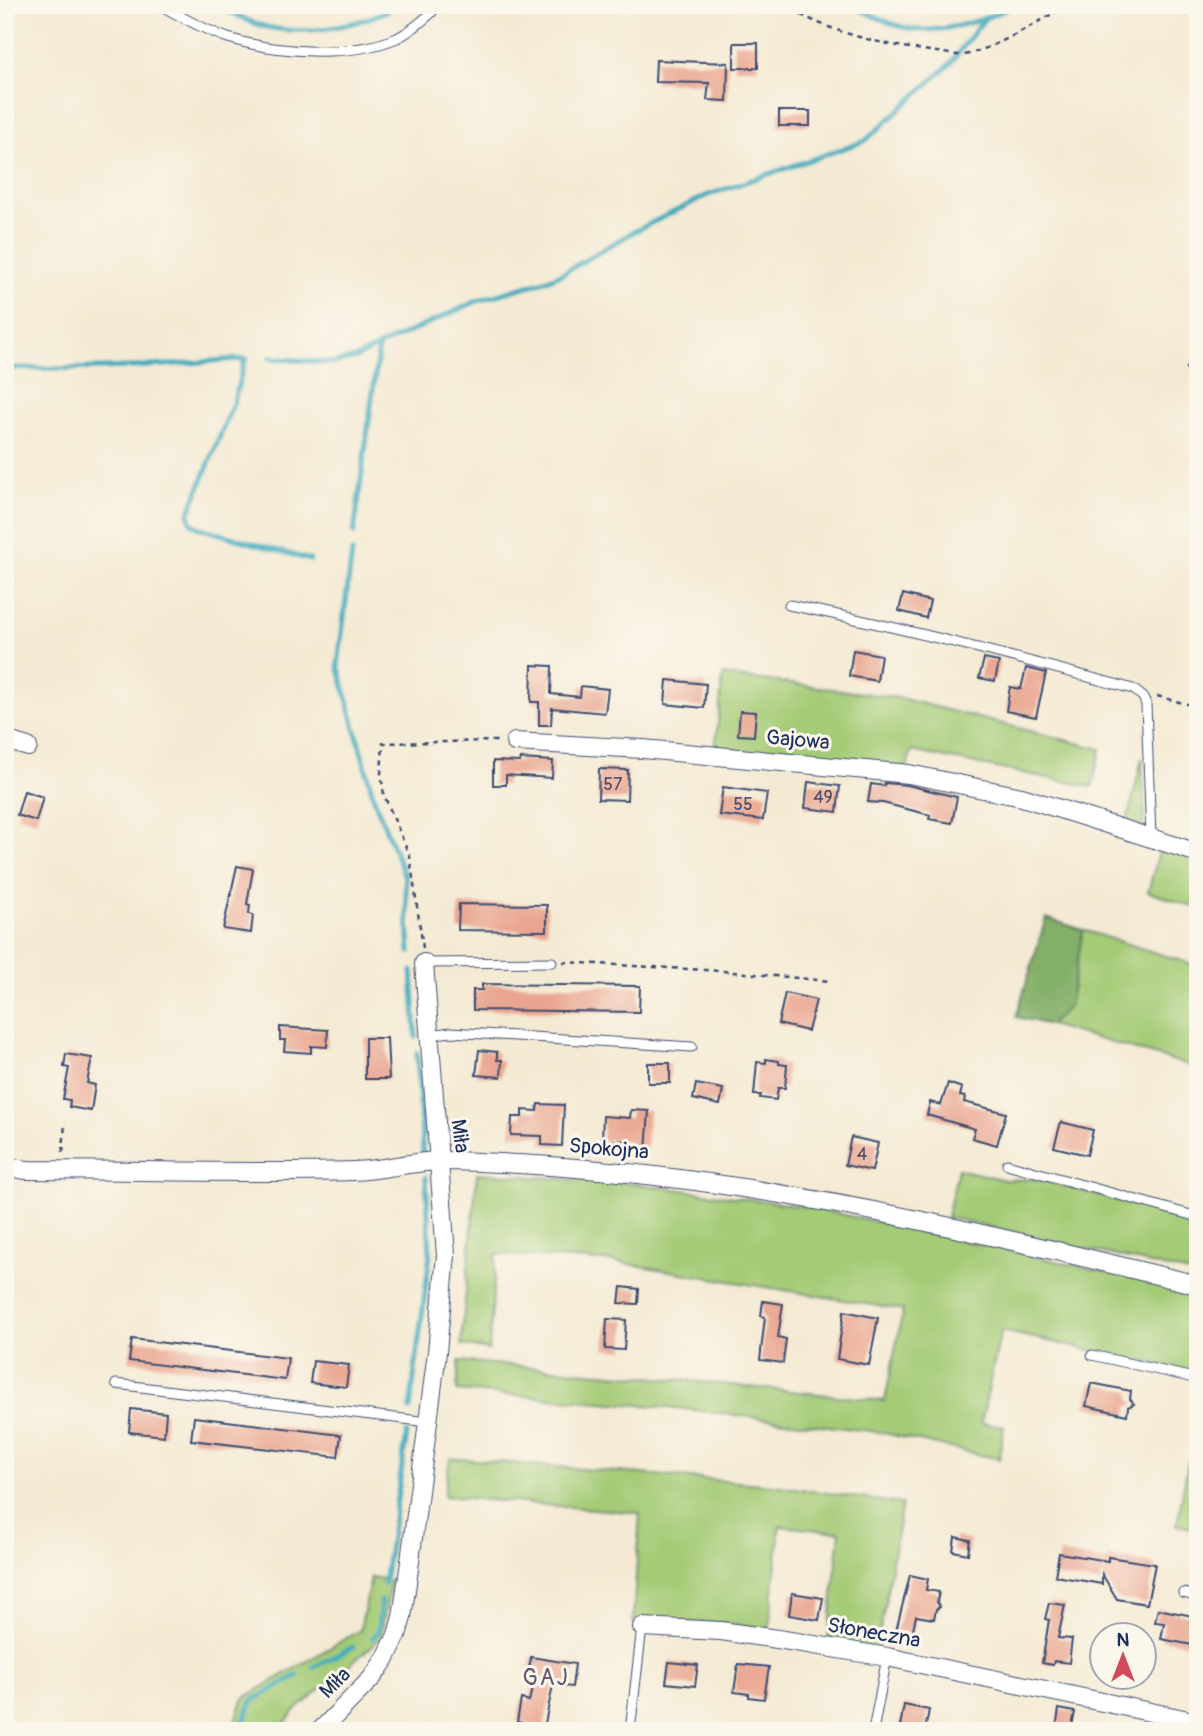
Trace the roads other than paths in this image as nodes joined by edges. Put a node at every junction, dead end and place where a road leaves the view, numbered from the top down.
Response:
1 (160, 5) edge
2 (439, 5) edge
3 (789, 605) dead end
4 (5, 740) edge
5 (515, 742) road end
6 (28, 747) dead end
7 (1152, 838) junction
8 (1198, 853) edge
9 (552, 962) road end
10 (424, 963) joint
11 (429, 1035) junction
12 (692, 1047) dead end
13 (441, 1161) junction
14 (1007, 1164) dead end
15 (5, 1167) edge
16 (1198, 1217) edge
17 (1198, 1284) edge
18 (1092, 1355) dead end
19 (1198, 1379) edge
20 (116, 1384) dead end
21 (428, 1422) junction
22 (1183, 1593) dead end
23 (1198, 1596) edge
24 (642, 1627) joint
25 (887, 1657) junction
26 (1198, 1722) edge
27 (320, 1731) edge
28 (630, 1731) edge
29 (873, 1731) edge

1 - 2 lane
3 - 7 lane
4 - 6 street
5 - 7 street, Gajowa
7 - 8 street, Gajowa
9 - 10 lane
10 - 11 street, Miła
11 - 12 lane
11 - 13 street, Miła
13 - 15 street, Spokojna
13 - 17 street, Spokojna
13 - 21 street, Miła
14 - 16 lane
18 - 19 lane
20 - 21 lane
21 - 27 street, Miła
22 - 23 lane
24 - 25 street, Słoneczna
24 - 28 lane, Słoneczna
25 - 26 street, Słoneczna
25 - 29 lane

